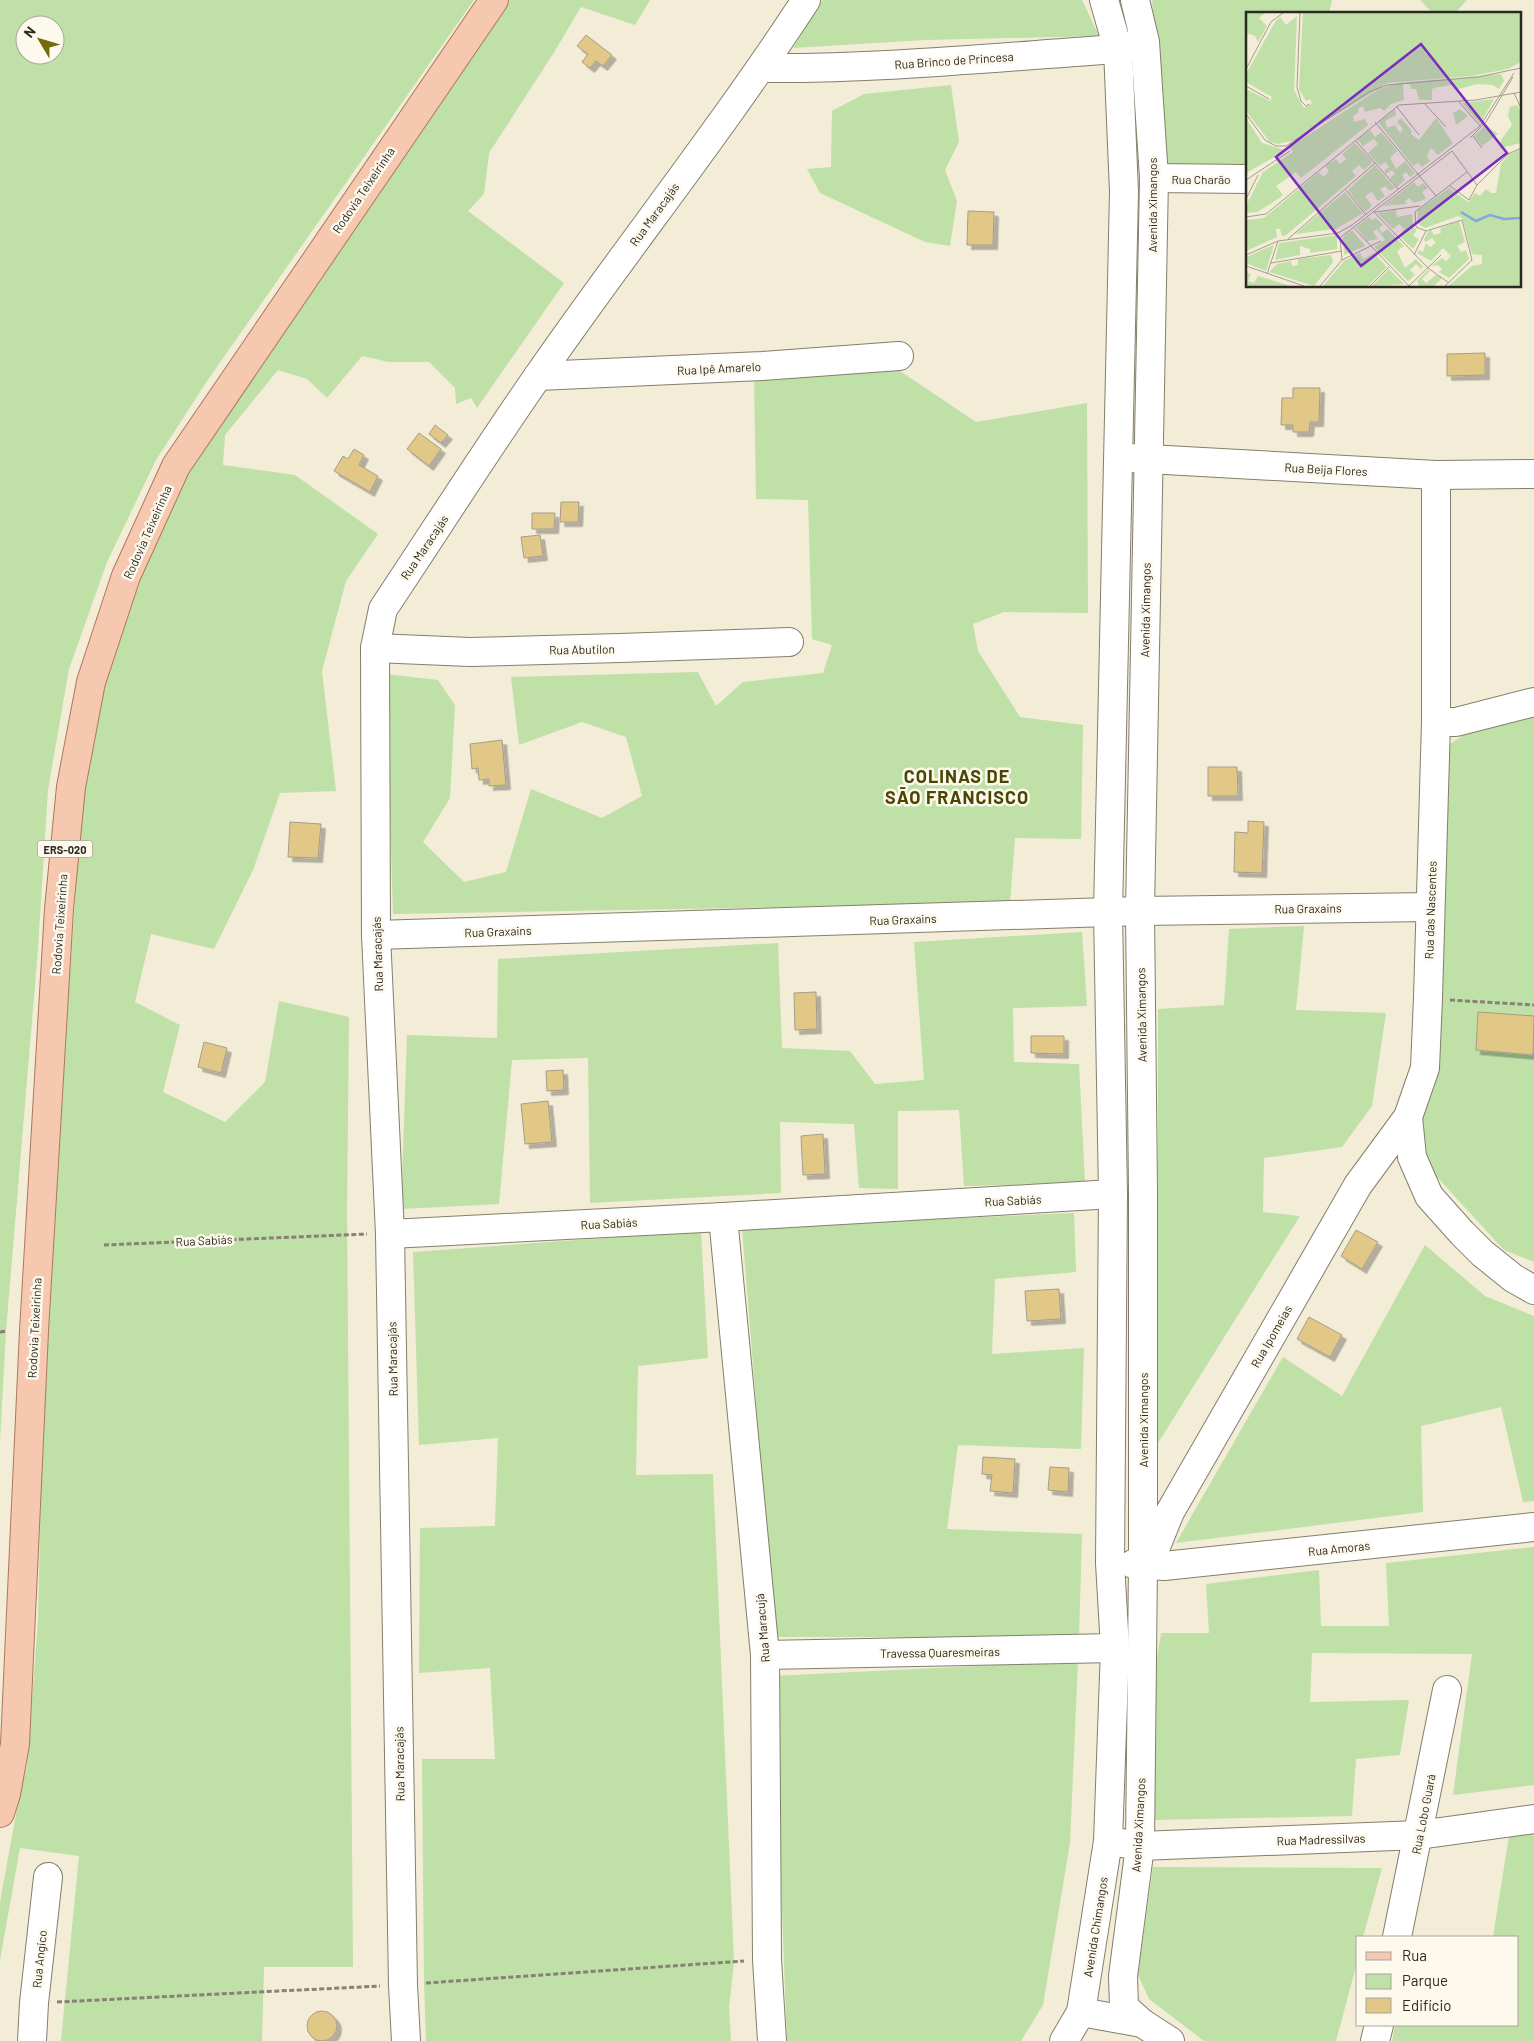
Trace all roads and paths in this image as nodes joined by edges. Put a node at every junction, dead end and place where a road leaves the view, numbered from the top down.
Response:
1 (494, 0) edge
2 (806, 0) edge
3 (1104, 0) edge
4 (1135, 0) edge
5 (1145, 42) junction
6 (1118, 49) junction
7 (762, 68) junction
8 (1154, 178) junction
9 (1246, 179) edge
10 (899, 356) dead end
11 (538, 376) junction
12 (1119, 457) junction
13 (1148, 459) junction
14 (1534, 474) edge
15 (1436, 475) junction
16 (789, 642) dead end
17 (376, 648) junction
18 (1534, 702) edge
19 (1436, 722) junction
20 (1430, 907) junction
21 (1140, 911) junction
22 (1108, 912) junction
23 (376, 935) junction
24 (1428, 998) junction
25 (1534, 1006) edge
26 (1408, 1117) junction
27 (1113, 1194) junction
28 (723, 1217) junction
29 (390, 1234) junction
30 (104, 1245) dead end
31 (1534, 1290) edge
32 (6, 1331) dead end
33 (0, 1332) edge
34 (1534, 1527) edge
35 (1110, 1563) junction
36 (1146, 1565) junction
37 (1115, 1648) junction
38 (765, 1655) junction
39 (1448, 1690) dead end
40 (0, 1812) edge
41 (1534, 1819) edge
42 (1419, 1835) junction
43 (1108, 1841) junction
44 (1140, 1846) junction
45 (48, 1877) dead end
46 (1397, 1936) edge
47 (1081, 2012) junction
48 (1142, 2023) junction
49 (1379, 2026) edge
50 (32, 2041) edge
51 (406, 2041) edge
52 (772, 2041) edge
53 (1064, 2041) edge
54 (1170, 2041) edge
55 (1375, 2041) edge

1 - 40 main road, Rodovia Teixeirinha / ERS-020
2 - 7 street, Rua Maracajás
3 - 6 street
4 - 5 street, Avenida Ximangos
5 - 6 street, Rua Brinco de Princesa
5 - 8 street, Avenida Ximangos
6 - 7 street, Rua Brinco de Princesa
6 - 12 street
7 - 11 street, Rua Maracajás
8 - 9 street, Rua Charão
8 - 13 street, Avenida Ximangos
10 - 11 street, Rua Ipê Amarelo
11 - 17 street, Rua Maracajás
12 - 13 street, Rua Beija Flores
12 - 22 street
13 - 15 street, Rua Beija Flores
13 - 21 street, Avenida Ximangos
14 - 15 street, Rua Beija Flores
15 - 19 street, Rua das Nascentes
16 - 17 street, Rua Abutilon
17 - 23 street, Rua Maracajás
18 - 19 street
19 - 20 street, Rua das Nascentes
20 - 21 street, Rua Graxains
20 - 24 street, Rua das Nascentes
21 - 22 street, Rua Graxains
21 - 36 street, Avenida Ximangos
22 - 23 street, Rua Graxains
22 - 27 street
23 - 29 street, Rua Maracajás
24 - 25 path
24 - 26 street, Rua das Nascentes
26 - 31 street, Rua das Nascentes
26 - 36 street, Rua Ipomeias
27 - 28 street, Rua Sabiás
27 - 35 street
28 - 29 street, Rua Sabiás
28 - 38 street, Rua Maracujá
29 - 30 path, Rua Sabiás
29 - 51 street, Rua Maracajás
32 - 33 path
34 - 36 street, Rua Amoras
35 - 36 street, Rua Amoras
35 - 37 street
36 - 44 street, Avenida Ximangos
37 - 38 street, Travessa Quaresmeiras
37 - 43 street
38 - 52 street, Rua Maracujá
39 - 42 street, Rua Lobo Guará
41 - 42 street, Rua Madressilvas
42 - 44 street, Rua Madressilvas
42 - 46 street, Rua Lobo Guará
43 - 44 street, Rua Madressilvas
43 - 47 street, Avenida Chimangos
44 - 48 street, Avenida Ximangos
45 - 50 street, Rua Angico
47 - 48 street, Avenida Ximangos
47 - 53 street
48 - 54 street, Avenida Ximangos
49 - 55 street

